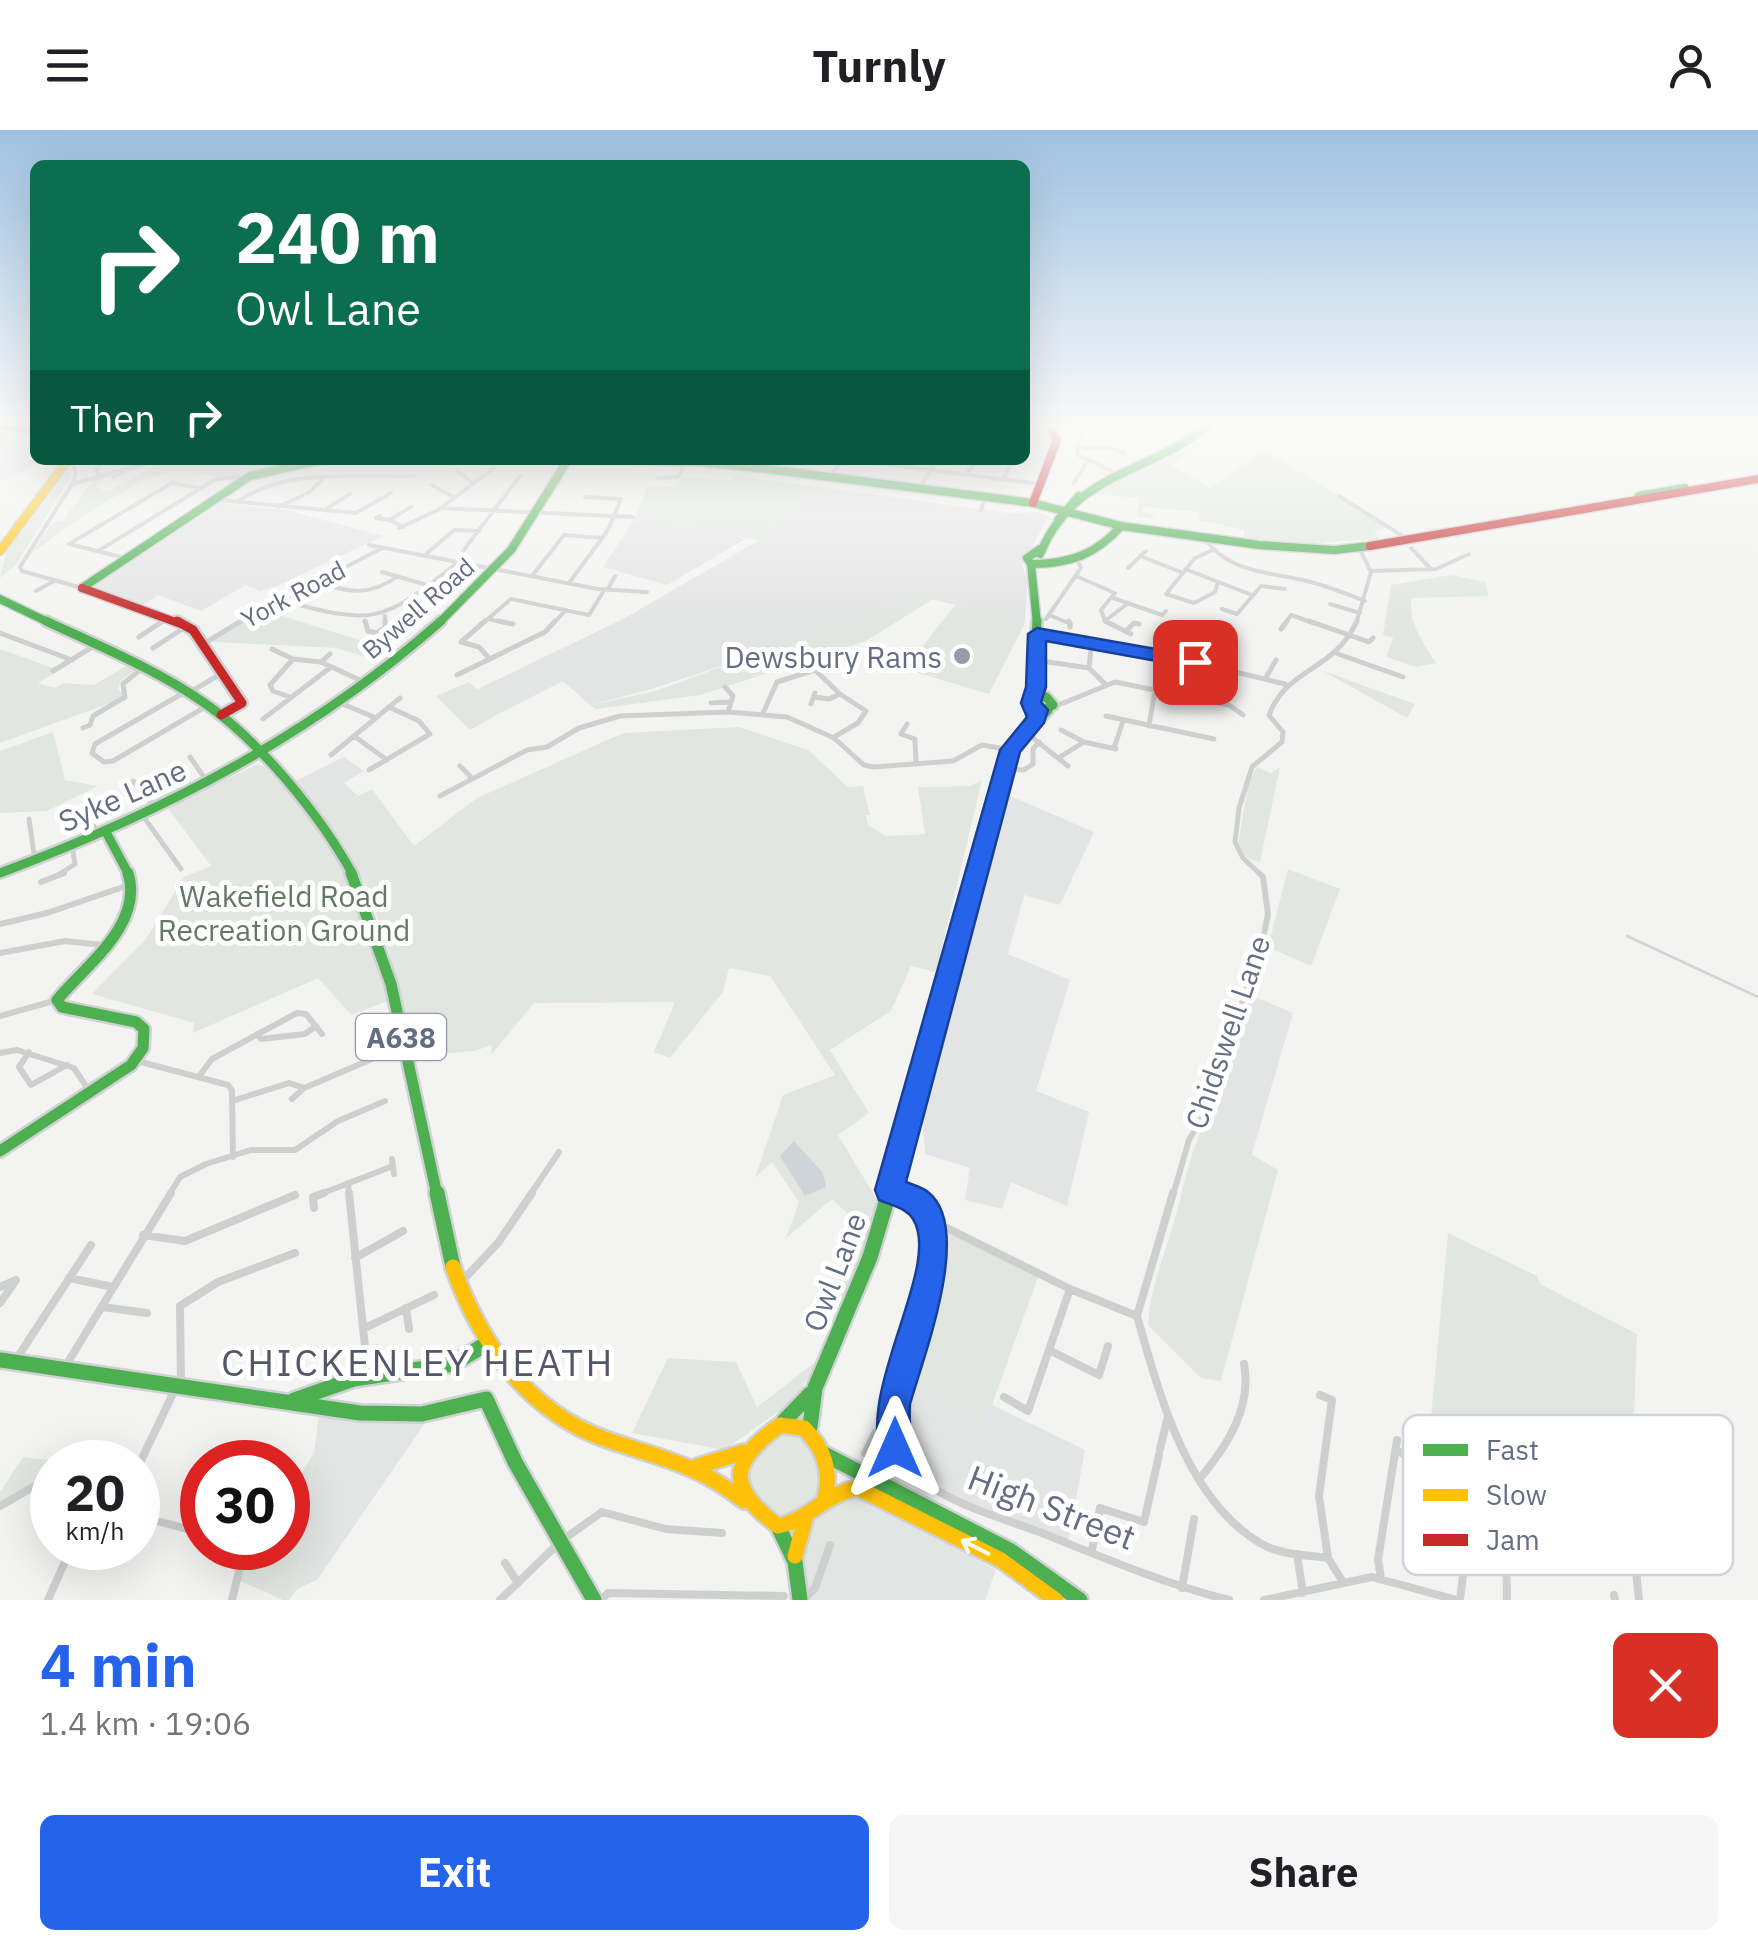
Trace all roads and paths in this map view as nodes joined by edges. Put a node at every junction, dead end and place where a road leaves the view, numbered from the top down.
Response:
1 (45, 493) edge
2 (67, 493) edge
3 (156, 493) edge
4 (193, 493) edge
5 (229, 493) edge
6 (253, 493) edge
7 (308, 493) edge
8 (352, 493) dead end
9 (441, 493) edge
10 (464, 493) edge
11 (506, 493) edge
12 (549, 493) edge
13 (957, 493) edge
14 (1037, 493) edge
15 (1083, 493) edge
16 (1675, 493) edge
17 (386, 494) dead end
18 (586, 496) dead end
19 (984, 496) junction
20 (1340, 496) dead end
21 (453, 498) junction
22 (219, 500) junction
23 (238, 502) junction
24 (1033, 503) junction
25 (407, 506) dead end
26 (278, 508) junction
27 (328, 508) junction
28 (440, 508) junction
29 (492, 509) junction
30 (981, 511) dead end
31 (536, 513) junction
32 (1063, 514) junction
33 (380, 516) dead end
34 (616, 516) junction
35 (633, 517) dead end
36 (390, 520) junction
37 (1124, 528) junction
38 (480, 531) junction
39 (602, 538) junction
40 (1210, 541) junction
41 (1411, 542) junction
42 (369, 545) dead end
43 (1358, 546) junction
44 (382, 548) junction
45 (463, 550) dead end
46 (0, 551) edge
47 (98, 551) junction
48 (1146, 551) dead end
49 (1469, 554) dead end
50 (424, 556) junction
51 (1140, 556) junction
52 (128, 559) junction
53 (1041, 560) junction
54 (1077, 560) junction
55 (458, 562) junction
56 (1128, 568) dead end
57 (1430, 568) junction
58 (493, 569) junction
59 (1183, 571) junction
60 (1371, 571) junction
61 (382, 572) dead end
62 (398, 576) junction
63 (532, 576) junction
64 (616, 576) dead end
65 (1076, 576) junction
66 (56, 579) junction
67 (314, 581) junction
68 (632, 582) dead end
69 (1218, 582) junction
70 (569, 583) junction
71 (429, 586) junction
72 (82, 588) junction
73 (606, 589) junction
74 (627, 589) junction
75 (1284, 590) dead end
76 (36, 591) dead end
77 (647, 592) dead end
78 (1252, 595) junction
79 (278, 598) junction
80 (1113, 598) junction
81 (0, 599) edge
82 (1365, 600) junction
83 (1127, 604) junction
84 (1330, 604) dead end
85 (1222, 609) dead end
86 (566, 610) junction
87 (1166, 611) dead end
88 (1360, 613) junction
89 (385, 616) junction
90 (169, 618) junction
91 (365, 620) junction
92 (488, 620) junction
93 (1106, 620) junction
94 (513, 624) dead end
95 (1138, 624) dead end
96 (187, 626) junction
97 (1070, 627) dead end
98 (1281, 629) dead end
99 (0, 633) edge
100 (1037, 634) junction
101 (1350, 634) junction
102 (140, 637) dead end
103 (206, 642) junction
104 (1372, 642) dead end
105 (1174, 643) dead end
106 (1232, 643) dead end
107 (96, 644) junction
108 (153, 648) dead end
109 (1091, 648) dead end
110 (272, 649) dead end
111 (330, 654) dead end
112 (1338, 654) junction
113 (1166, 656) junction
114 (489, 658) junction
115 (294, 659) junction
116 (72, 660) junction
117 (1276, 660) dead end
118 (321, 662) junction
119 (828, 662) dead end
120 (1048, 662) dead end
121 (144, 667) junction
122 (331, 667) junction
123 (1219, 667) junction
124 (1089, 668) junction
125 (815, 670) junction
126 (54, 672) dead end
127 (224, 672) junction
128 (457, 674) dead end
129 (1265, 679) junction
130 (364, 682) junction
131 (1285, 684) junction
132 (1106, 685) junction
133 (725, 686) dead end
134 (1398, 687) dead end
135 (1156, 690) junction
136 (189, 692) junction
137 (840, 694) junction
138 (290, 697) junction
139 (400, 698) dead end
140 (813, 698) dead end
141 (338, 702) junction
142 (731, 702) junction
143 (711, 703) dead end
144 (1042, 703) junction
145 (872, 704) dead end
146 (208, 706) junction
147 (389, 707) junction
148 (866, 711) junction
149 (728, 712) junction
150 (763, 713) junction
151 (220, 716) junction
152 (1106, 716) dead end
153 (1244, 716) dead end
154 (263, 718) dead end
155 (376, 718) junction
156 (1122, 720) junction
157 (907, 724) dead end
158 (1149, 726) junction
159 (83, 728) dead end
160 (1061, 730) dead end
161 (354, 736) junction
162 (834, 738) junction
163 (1214, 739) dead end
164 (1084, 742) junction
165 (1011, 750) junction
166 (331, 755) dead end
167 (1060, 756) junction
168 (190, 758) dead end
169 (262, 758) junction
170 (386, 760) junction
171 (916, 764) junction
172 (460, 766) dead end
173 (1068, 766) dead end
174 (1006, 769) junction
175 (369, 770) dead end
176 (471, 777) junction
177 (132, 781) dead end
178 (209, 784) junction
179 (440, 796) dead end
180 (83, 808) dead end
181 (157, 809) junction
182 (143, 816) junction
183 (29, 819) dead end
184 (103, 834) junction
185 (72, 846) junction
186 (35, 861) junction
187 (182, 869) dead end
188 (0, 873) edge
189 (41, 882) dead end
190 (132, 884) junction
191 (0, 924) edge
192 (104, 944) junction
193 (0, 953) edge
194 (57, 1000) junction
195 (0, 1016) edge
196 (316, 1026) junction
197 (257, 1034) junction
198 (322, 1034) dead end
199 (29, 1052) junction
200 (0, 1053) edge
201 (361, 1054) dead end
202 (376, 1056) dead end
203 (137, 1060) junction
204 (363, 1063) junction
205 (67, 1065) junction
206 (200, 1075) junction
207 (304, 1088) junction
208 (90, 1092) junction
209 (292, 1099) dead end
210 (232, 1101) junction
211 (384, 1102) dead end
212 (0, 1150) edge
213 (559, 1152) dead end
214 (233, 1157) junction
215 (393, 1166) dead end
216 (348, 1183) junction
217 (890, 1190) junction
218 (295, 1195) dead end
219 (314, 1208) dead end
220 (932, 1228) junction
221 (404, 1231) dead end
222 (143, 1236) junction
223 (91, 1245) dead end
224 (295, 1253) dead end
225 (356, 1258) junction
226 (69, 1278) junction
227 (457, 1284) junction
228 (114, 1286) junction
229 (0, 1288) edge
230 (1070, 1289) junction
231 (434, 1295) dead end
232 (0, 1303) edge
233 (102, 1307) junction
234 (406, 1308) junction
235 (148, 1313) dead end
236 (1137, 1316) junction
237 (365, 1328) junction
238 (409, 1329) dead end
239 (487, 1344) junction
240 (1108, 1346) dead end
241 (1049, 1350) junction
242 (0, 1360) edge
243 (15, 1361) junction
244 (1244, 1364) dead end
245 (65, 1368) junction
246 (368, 1376) junction
247 (179, 1384) junction
248 (330, 1388) junction
249 (815, 1388) junction
250 (1320, 1395) dead end
251 (1004, 1397) dead end
252 (287, 1402) junction
253 (322, 1406) junction
254 (1168, 1414) junction
255 (891, 1425) junction
256 (780, 1426) junction
257 (811, 1434) junction
258 (151, 1440) edge
259 (1403, 1450) edge
260 (745, 1452) junction
261 (824, 1453) junction
262 (864, 1453) dead end
263 (694, 1467) junction
264 (1202, 1476) junction
265 (30, 1489) edge
266 (824, 1498) junction
267 (744, 1502) junction
268 (0, 1506) edge
269 (805, 1519) junction
270 (1194, 1519) dead end
271 (778, 1526) junction
272 (722, 1533) dead end
273 (561, 1541) junction
274 (830, 1544) dead end
275 (1092, 1551) junction
276 (1297, 1554) junction
277 (1328, 1558) junction
278 (504, 1562) dead end
279 (795, 1562) junction
280 (62, 1570) edge
281 (238, 1570) edge
282 (1461, 1575) edge
283 (1509, 1575) edge
284 (1636, 1575) edge
285 (1380, 1578) junction
286 (1342, 1582) junction
287 (518, 1583) junction
288 (1182, 1588) junction
289 (784, 1596) dead end
290 (1296, 1596) edge
291 (48, 1600) edge
292 (232, 1600) edge
293 (500, 1600) edge
294 (598, 1600) edge
295 (801, 1600) edge
296 (1056, 1600) edge
297 (1080, 1600) edge
298 (1229, 1600) edge
299 (1264, 1600) edge
300 (1458, 1600) edge
301 (1507, 1600) edge
302 (1639, 1600) edge

1 - 46 main road
2 - 66 street
3 - 47 street
4 - 47 street
5 - 22 main road
6 - 23 street
7 - 26 street
8 - 27 street
9 - 21 street
10 - 21 street
11 - 29 street
12 - 31 main road, Bywell Road
13 - 19 main road
14 - 24 main road
15 - 32 main road
16 - 41 main road
17 - 27 street
18 - 34 street
19 - 24 main road
19 - 30 street
20 - 41 street
21 - 28 street
22 - 23 street
22 - 52 main road
23 - 26 street
24 - 32 main road
25 - 36 street
26 - 27 street
28 - 29 street
28 - 36 street
29 - 31 street
29 - 38 street
31 - 34 street
31 - 58 main road, Bywell Road
32 - 37 main road
32 - 53 main road
33 - 36 street
34 - 35 street
34 - 39 street
37 - 40 main road
37 - 54 main road
38 - 45 street
38 - 50 street
39 - 63 street
39 - 70 street
40 - 43 main road
40 - 59 street
40 - 82 street
41 - 43 main road
41 - 57 street
42 - 44 street
43 - 60 street
44 - 50 street
44 - 67 street, York Road
47 - 52 street
48 - 51 street
49 - 57 street
50 - 55 street
51 - 56 street
51 - 59 street
52 - 72 main road
53 - 54 main road
53 - 100 main road
54 - 65 street
55 - 58 street
55 - 71 street
57 - 60 street
58 - 63 street
58 - 130 main road, Bywell Road
59 - 69 street
59 - 69 street
60 - 82 street
61 - 62 street
62 - 67 street
62 - 71 street
63 - 70 street
64 - 73 street
65 - 80 street
65 - 97 street
66 - 72 street
66 - 76 street
67 - 79 street, York Road
68 - 74 street
69 - 78 street
70 - 73 street
71 - 89 street
72 - 90 main road
73 - 74 street
73 - 86 street
74 - 77 street
75 - 78 street
78 - 85 street
79 - 91 street
79 - 103 street, York Road
80 - 83 street
80 - 93 street
81 - 107 main road, A638
82 - 88 street
83 - 87 street
83 - 93 street
84 - 88 street
86 - 92 street
86 - 114 street
88 - 101 street
89 - 91 street
89 - 91 street
90 - 96 main road
90 - 102 street
92 - 94 street
92 - 114 street
93 - 95 street
96 - 103 main road
96 - 108 street
98 - 101 street
99 - 116 street
100 - 113 street
100 - 144 main road
101 - 104 street
101 - 112 street
103 - 127 main road
105 - 113 street
106 - 123 street
107 - 116 street
107 - 121 main road, A638
109 - 124 street
110 - 115 street
111 - 118 street
112 - 131 street
112 - 134 street
113 - 123 street
114 - 128 street
115 - 118 street
115 - 138 street
116 - 126 street
117 - 129 street
118 - 122 street
119 - 125 street
120 - 124 street
121 - 136 main road, A638
121 - 159 street
122 - 130 street
122 - 138 street
123 - 129 street
124 - 132 street
125 - 137 street
125 - 150 street
127 - 136 street
127 - 151 main road
129 - 131 street
130 - 141 main road, Bywell Road
131 - 236 street, Chidswell Lane
132 - 135 street
132 - 144 street
133 - 142 street
135 - 153 street
135 - 158 street
136 - 146 main road, A638
136 - 146 street
137 - 140 street
137 - 148 street
138 - 154 street
139 - 147 street
141 - 155 street
141 - 169 main road, Bywell Road
142 - 143 street
142 - 149 street
144 - 165 main road, Owl Lane
145 - 148 street
146 - 151 main road, A638
147 - 155 street
147 - 170 street
148 - 162 street
149 - 150 street
149 - 176 street
150 - 162 street
151 - 169 main road, A638
152 - 156 street
155 - 161 street
156 - 158 street
156 - 164 street
157 - 171 street
158 - 163 street
160 - 164 street
161 - 166 street
161 - 170 street
162 - 171 street
164 - 167 street
165 - 171 street
165 - 174 main road, Owl Lane
167 - 173 street
167 - 174 street
168 - 178 street
169 - 178 main road, Syke Lane
169 - 227 main road, A638
170 - 175 street
172 - 176 street
174 - 217 main road, Owl Lane
176 - 179 street
177 - 181 street
178 - 181 main road, Syke Lane
180 - 184 street
181 - 182 main road, Syke Lane
182 - 184 main road, Syke Lane
182 - 187 street
183 - 186 street
184 - 185 main road, Syke Lane
184 - 190 main road
185 - 186 main road, Syke Lane
185 - 189 street
186 - 188 main road, Syke Lane
190 - 191 street
190 - 192 main road
192 - 193 street
192 - 194 main road
194 - 195 street
194 - 203 main road
196 - 197 street
196 - 197 street
196 - 198 street
197 - 206 street
199 - 200 street
199 - 205 street
199 - 205 street
201 - 204 street
202 - 204 street
203 - 206 street
203 - 208 main road
204 - 207 street
205 - 208 street
206 - 210 street
207 - 209 street
207 - 210 street
208 - 212 main road
210 - 214 street
211 - 214 street
213 - 227 street
214 - 222 street
215 - 216 street
216 - 219 street
216 - 225 street
217 - 220 street
217 - 249 main road, Owl Lane
218 - 222 street
220 - 230 street
220 - 255 street
221 - 225 street
222 - 228 street
223 - 226 street
224 - 247 street
225 - 237 street
226 - 228 street
226 - 243 street
227 - 239 main road, A638
228 - 233 street
229 - 232 street
230 - 236 street
230 - 241 street
231 - 234 street
233 - 235 street
233 - 245 street
234 - 237 street
234 - 238 street
236 - 254 street
237 - 246 street
239 - 246 main road
239 - 263 main road, A638
240 - 241 street
241 - 251 street
242 - 243 main road
243 - 245 main road
244 - 264 street
245 - 247 main road
246 - 248 main road
247 - 252 main road
247 - 258 street
248 - 252 main road
248 - 253 main road
249 - 256 main road, Owl Lane
249 - 257 main road, Owl Lane
250 - 277 street
252 - 253 main road
253 - 273 main road
254 - 264 street
254 - 275 street
255 - 262 street
255 - 275 street, High Street
256 - 257 main road
256 - 260 main road
257 - 261 main road
259 - 285 street
260 - 263 main road
260 - 267 main road
261 - 266 main road
261 - 297 main road
263 - 267 main road, A638
264 - 276 street
265 - 268 street
266 - 269 main road
296 -> 266 main road
267 - 271 main road, A638
269 - 271 main road
269 - 279 main road
270 - 288 street
271 - 279 main road
272 - 273 street
273 - 287 street
273 - 294 main road
274 - 295 street
275 - 288 street, High Street
276 - 277 street
276 - 290 street
277 - 286 street
278 - 287 street
279 - 295 main road
280 - 291 street
281 - 292 street
282 - 300 street
283 - 301 street
284 - 302 street
285 - 286 street
285 - 300 street
286 - 290 street
287 - 293 street
288 - 298 street, High Street
289 - 294 street
290 - 299 street

